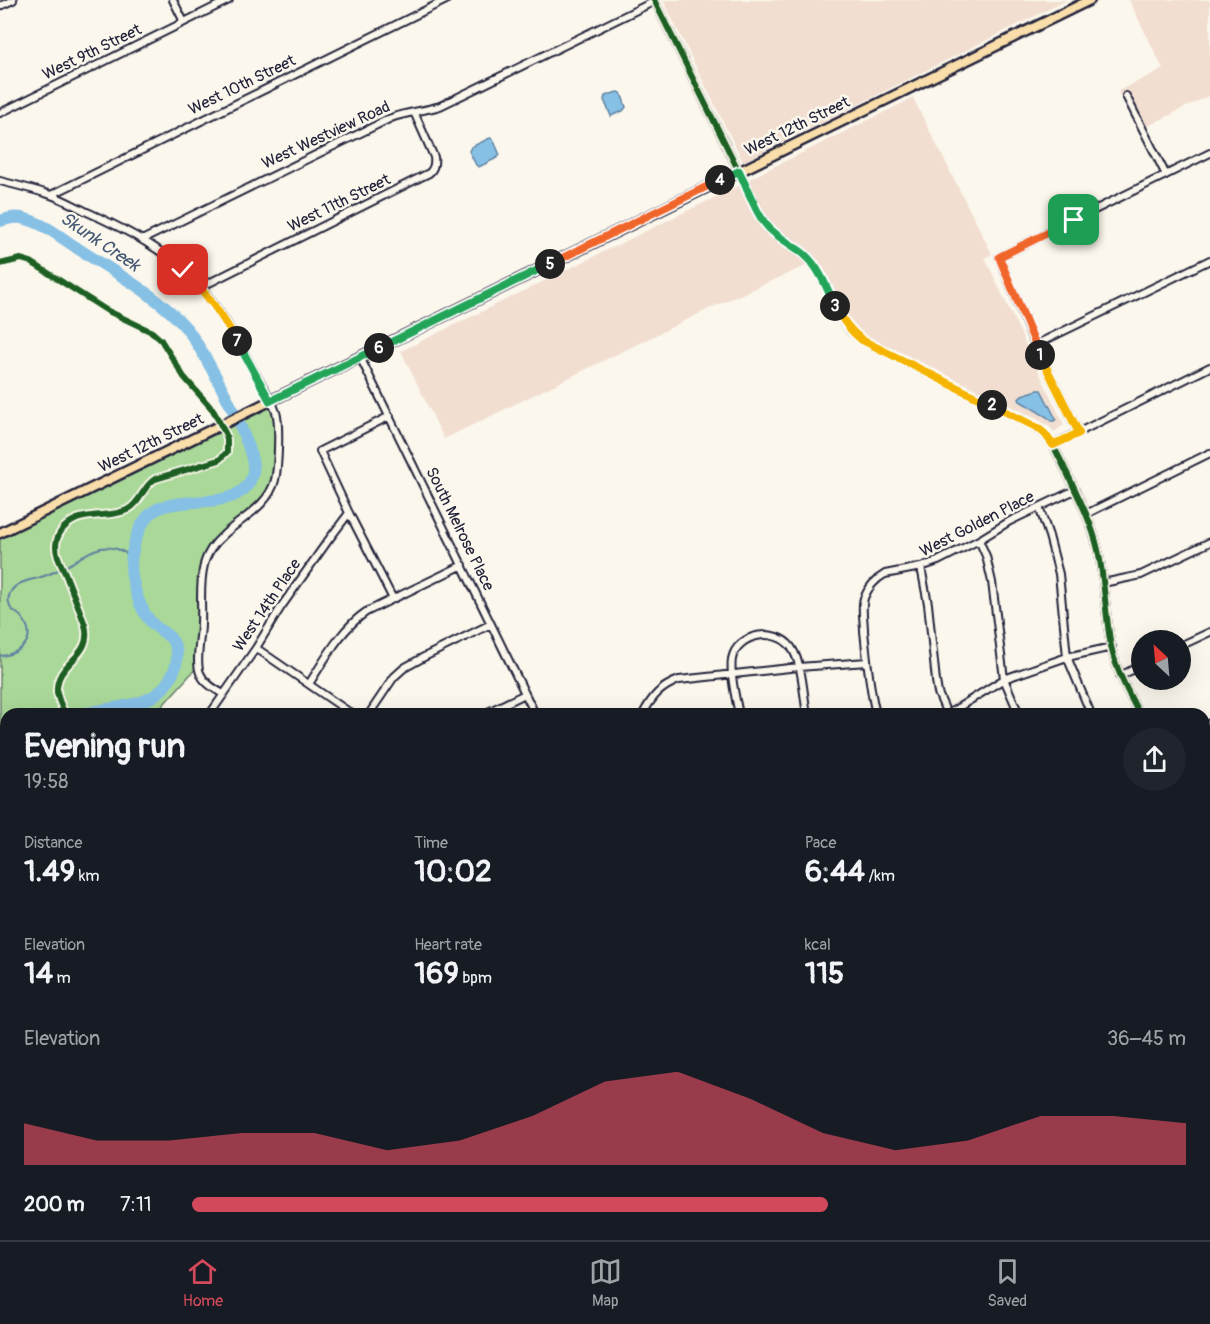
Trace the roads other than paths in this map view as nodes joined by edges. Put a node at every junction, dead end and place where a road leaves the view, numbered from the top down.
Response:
1 (13, 0) edge
2 (173, 0) edge
3 (229, 0) edge
4 (446, 0) edge
5 (654, 0) edge
6 (1090, 0) edge
7 (0, 6) edge
8 (184, 22) junction
9 (1126, 96) dead end
10 (414, 112) junction
11 (0, 113) edge
12 (1210, 153) edge
13 (739, 171) junction
14 (1166, 175) junction
15 (0, 181) edge
16 (51, 195) junction
17 (142, 240) junction
18 (1210, 260) edge
19 (201, 287) junction
20 (1035, 345) junction
21 (360, 357) junction
22 (1210, 367) edge
23 (270, 401) junction
24 (390, 416) junction
25 (1079, 433) junction
26 (1053, 445) junction
27 (1210, 453) edge
28 (1075, 490) junction
29 (1039, 507) junction
30 (349, 513) junction
31 (1086, 514) junction
32 (0, 533) edge
33 (979, 540) junction
34 (1210, 542) edge
35 (463, 565) junction
36 (921, 567) junction
37 (1103, 583) junction
38 (393, 598) junction
39 (491, 624) junction
40 (1210, 632) edge
41 (1191, 641) edge
42 (1112, 647) junction
43 (256, 648) junction
44 (1067, 657) junction
45 (867, 662) junction
46 (800, 667) junction
47 (1131, 670) edge
48 (733, 674) junction
49 (1120, 676) junction
50 (1004, 679) junction
51 (309, 684) junction
52 (223, 694) junction
53 (525, 694) junction
54 (214, 708) edge
55 (343, 708) edge
56 (373, 708) edge
57 (496, 708) edge
58 (532, 708) edge
59 (646, 708) edge
60 (738, 708) edge
61 (806, 708) edge
62 (875, 708) edge
63 (945, 708) edge
64 (958, 708) edge
65 (1016, 708) edge
66 (1088, 708) edge
67 (1135, 708) edge

1 - 7 street
2 - 8 street
3 - 8 street, West 9th Street
4 - 16 street, West 10th Street
5 - 10 street, West Westview Road
5 - 13 street
6 - 13 main road, West 12th Street
8 - 11 street, West 9th Street
9 - 14 street
10 - 17 street, West Westview Road
10 - 19 street, West 11th Street
12 - 14 street
13 - 21 main road, West 12th Street
13 - 26 street
14 - 20 street
15 - 16 street
16 - 17 street
17 - 19 street
18 - 20 street
19 - 23 street
20 - 25 street
21 - 23 main road, West 12th Street
21 - 24 street, South Melrose Place
22 - 25 street
23 - 32 main road, West 12th Street
23 - 52 street
24 - 30 street
24 - 35 street, South Melrose Place
25 - 26 street
26 - 28 street
27 - 31 street
28 - 29 street, West Golden Place
28 - 31 street
29 - 33 street, West Golden Place
29 - 44 street
30 - 38 street
30 - 43 street, West 14th Place
31 - 37 street
33 - 36 street, West Golden Place
33 - 50 street
34 - 37 street
35 - 38 street
35 - 39 street, South Melrose Place
36 - 45 street, West Golden Place
36 - 63 street
37 - 42 street
38 - 51 street
39 - 53 street, South Melrose Place
39 - 56 street
40 - 41 street
42 - 44 street
42 - 49 street
43 - 51 street
43 - 52 street, West 14th Place
44 - 50 street
44 - 66 street
45 - 46 street
45 - 62 street
46 - 48 street
46 - 48 street
46 - 61 street
47 - 49 street
48 - 59 street
48 - 60 street
49 - 67 street
50 - 64 street
50 - 65 street
51 - 55 street
52 - 54 street, West 14th Place
53 - 57 street
53 - 58 street, South Melrose Place

